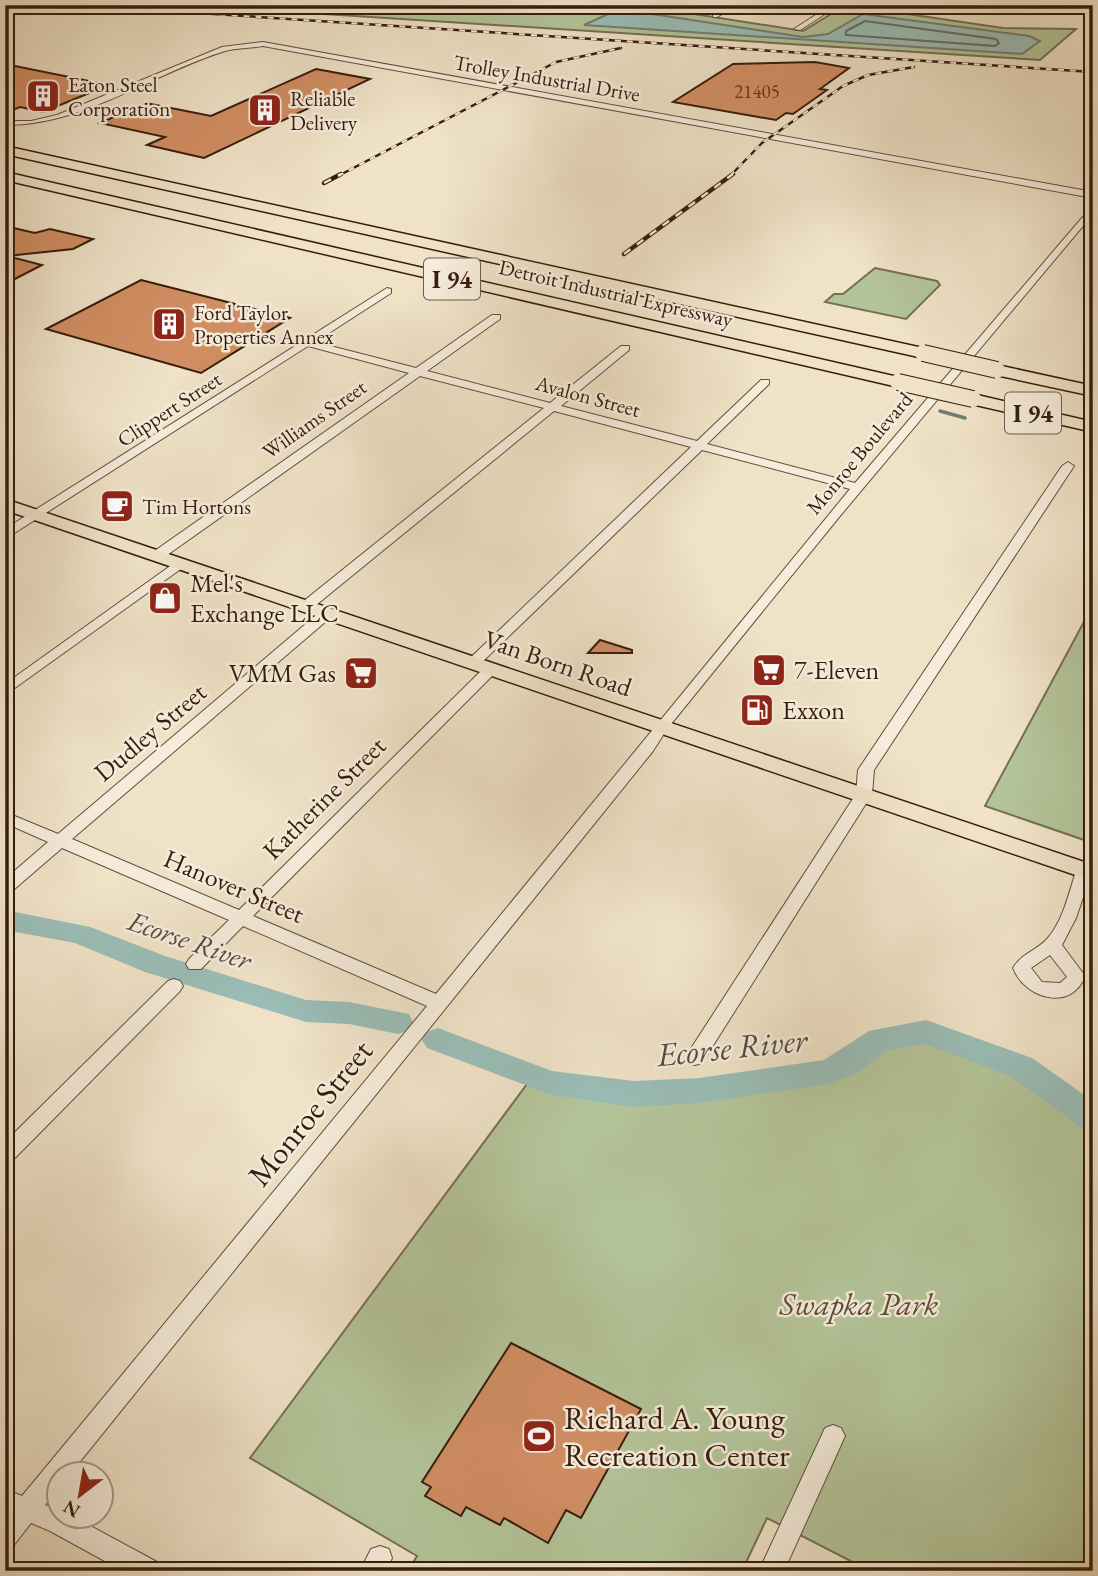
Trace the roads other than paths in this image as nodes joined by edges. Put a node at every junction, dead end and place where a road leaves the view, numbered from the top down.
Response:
1 (734, 5) edge
2 (836, 5) edge
3 (715, 16) dead end
4 (798, 29) dead end
5 (5, 123) edge
6 (5, 144) edge
7 (5, 150) edge
8 (121, 173) junction
9 (5, 176) edge
10 (1093, 195) edge
11 (1093, 208) edge
12 (387, 291) dead end
13 (496, 317) dead end
14 (308, 343) junction
15 (625, 348) dead end
16 (418, 372) junction
17 (765, 382) dead end
18 (1093, 391) edge
19 (552, 407) junction
20 (1093, 427) edge
21 (699, 445) junction
22 (1068, 466) dead end
23 (858, 487) junction
24 (5, 504) edge
25 (38, 515) junction
26 (5, 535) edge
27 (158, 555) junction
28 (180, 563) junction
29 (305, 607) junction
30 (326, 614) junction
31 (472, 664) junction
32 (491, 670) junction
33 (5, 691) edge
34 (661, 727) junction
35 (864, 794) junction
36 (5, 817) edge
37 (59, 841) junction
38 (1088, 872) edge
39 (5, 888) edge
40 (242, 918) junction
41 (1052, 945) dead end
42 (195, 964) dead end
43 (174, 986) dead end
44 (436, 1010) junction
45 (695, 1058) dead end
46 (5, 1155) edge
47 (833, 1436) dead end
48 (15, 1506) edge
49 (5, 1536) edge
50 (148, 1571) edge
51 (771, 1571) edge

1 - 3 street
2 - 4 street
5 - 10 street, Trolley Industrial Drive
6 - 8 highway
7 - 8 highway, Detroit Industrial Expressway / I 94
8 - 18 highway, Detroit Industrial Expressway / I 94, bridge
9 - 20 highway, Detroit Industrial Expressway / I 94, bridge
11 - 23 street, Monroe Boulevard
12 - 14 street, Clippert Street
13 - 16 street, Williams Street
14 - 16 street, Avalon Street
14 - 25 street, Clippert Street
15 - 19 street
16 - 19 street, Avalon Street
16 - 27 street, Williams Street
17 - 21 street
19 - 21 street, Avalon Street
19 - 29 street
21 - 23 street, Avalon Street
21 - 31 street
22 - 35 street
23 - 34 street, Monroe Boulevard
24 - 25 main road, Van Born Road
25 - 26 street, Clippert Street
25 - 27 main road, Van Born Road
27 - 28 main road, Van Born Road
28 - 29 main road, Van Born Road
28 - 33 street
29 - 30 main road, Van Born Road
30 - 31 main road, Van Born Road
30 - 37 street, Dudley Street
31 - 32 main road, Van Born Road
32 - 34 main road, Van Born Road
32 - 40 street, Katherine Street
34 - 35 main road, Van Born Road
34 - 44 street, Monroe Street
35 - 38 main road, Van Born Road
35 - 45 street
36 - 37 street, Hanover Street
37 - 39 street, Dudley Street
37 - 40 street, Hanover Street
38 - 41 street
40 - 42 street, Katherine Street
40 - 44 street, Hanover Street
43 - 46 street
44 - 48 street, Monroe Street
47 - 51 street
48 - 49 street, Monroe Street
48 - 50 street

